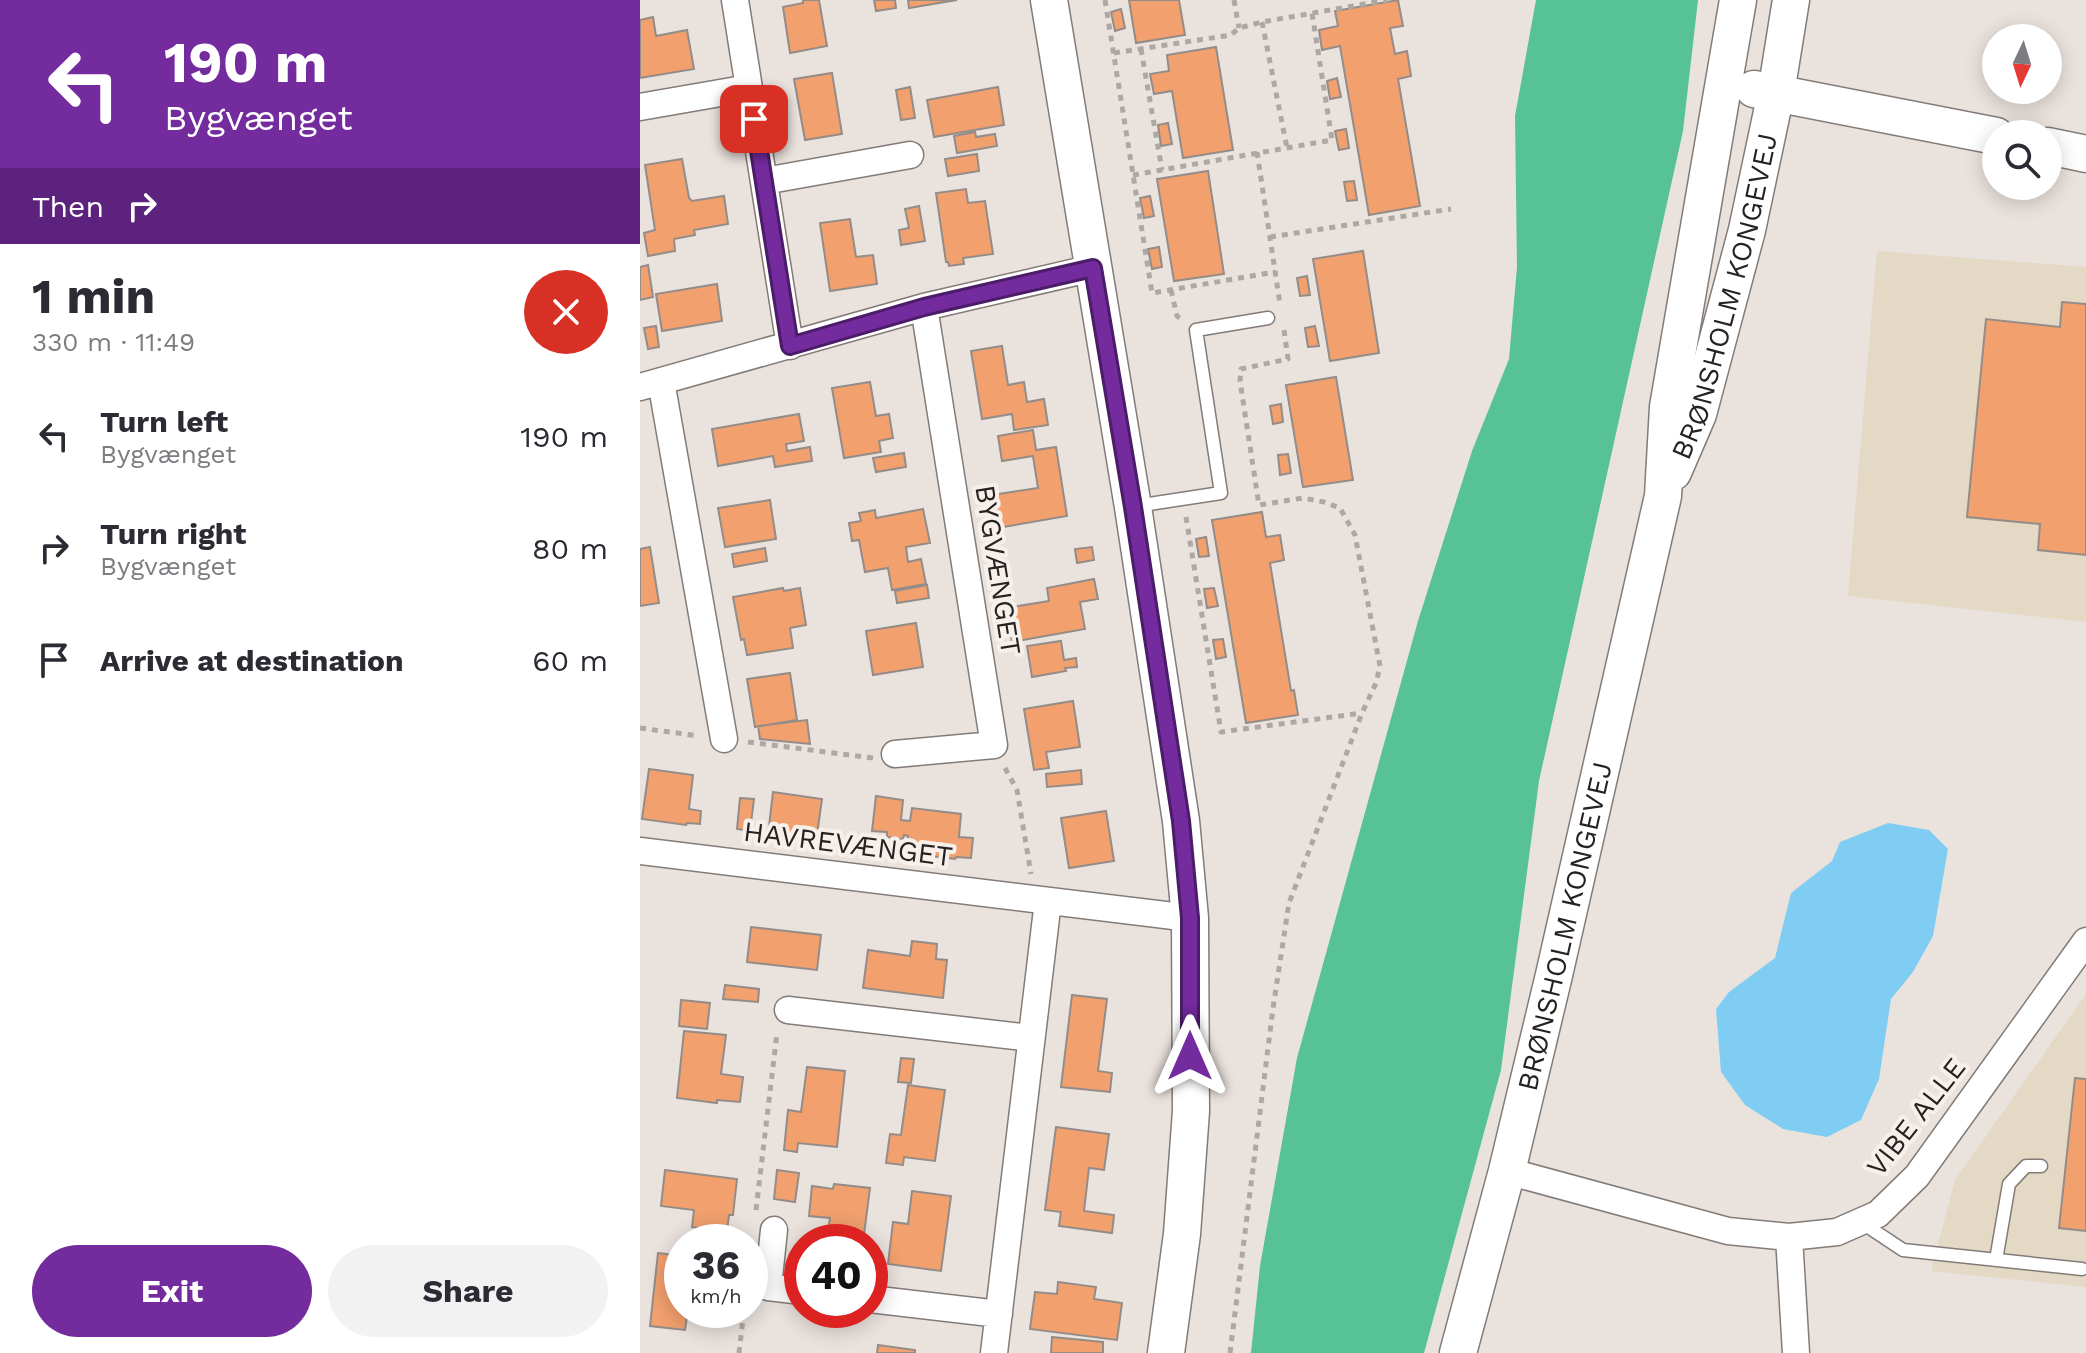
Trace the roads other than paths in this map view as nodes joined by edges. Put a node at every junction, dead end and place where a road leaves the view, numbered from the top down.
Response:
1 (735, 0) edge
2 (1049, 0) edge
3 (1738, 0) edge
4 (1791, 0) edge
5 (1725, 84) junction
6 (749, 88) junction
7 (1776, 93) junction
8 (640, 107) edge
9 (1982, 133) edge
10 (2062, 149) edge
11 (2086, 154) edge
12 (910, 155) dead end
13 (764, 181) junction
14 (1093, 268) junction
15 (924, 307) junction
16 (1268, 318) dead end
17 (790, 346) junction
18 (651, 384) edge
19 (1663, 496) junction
20 (1133, 507) junction
21 (724, 739) road end
22 (895, 754) road end
23 (640, 851) edge
24 (1041, 900) junction
25 (1190, 918) junction
26 (2086, 941) edge
27 (788, 1010) road end
28 (1031, 1038) junction
29 (2041, 1166) dead end
30 (1507, 1171) junction
31 (765, 1221) road end
32 (1861, 1222) junction
33 (1789, 1237) junction
34 (1996, 1260) junction
35 (2082, 1269) dead end
36 (784, 1289) edge
37 (888, 1301) edge
38 (999, 1314) junction
39 (994, 1353) edge
40 (1166, 1353) edge
41 (1458, 1353) edge
42 (1796, 1353) edge

1 - 6 street
2 - 14 main road
3 - 5 main road, BRØNSHOLM KONGEVEJ
4 - 7 main road, BRØNSHOLM KONGEVEJ
5 - 7 main road
5 - 19 main road, BRØNSHOLM KONGEVEJ
6 - 8 street
6 - 13 street
7 - 9 main road
7 - 19 main road, BRØNSHOLM KONGEVEJ
10 - 11 main road
12 - 13 street
13 - 17 street
14 - 15 street
14 - 20 main road
15 - 17 street
15 - 22 street, BYGVÆNGET
16 - 20 lane
17 - 18 street
18 - 21 street
19 - 30 main road, BRØNSHOLM KONGEVEJ
20 - 25 main road
23 - 24 street, HAVREVÆNGET
24 - 25 street, HAVREVÆNGET
24 - 28 street
25 - 40 main road
26 - 32 street, VIBE ALLE
27 - 28 street
28 - 38 street
29 - 34 lane
30 - 33 street, VIBE ALLE
30 - 41 main road, BRØNSHOLM KONGEVEJ
31 - 36 street
32 - 33 street, VIBE ALLE
32 - 34 lane
33 - 42 street
34 - 35 lane
37 - 38 street
38 - 39 street

